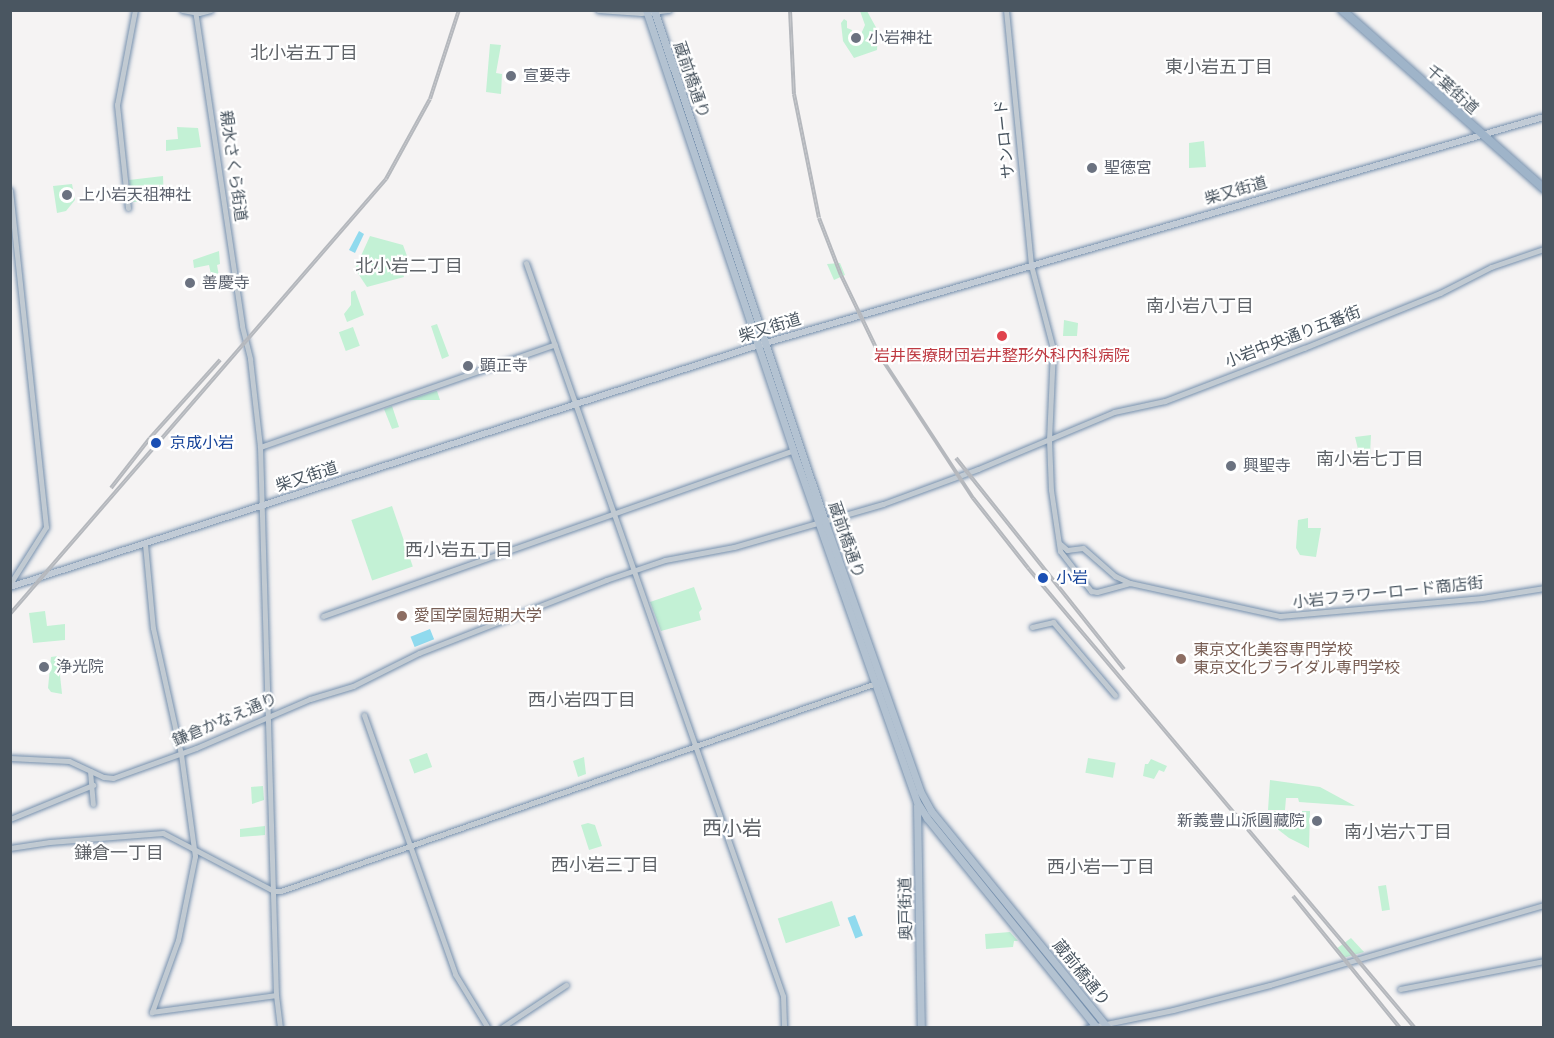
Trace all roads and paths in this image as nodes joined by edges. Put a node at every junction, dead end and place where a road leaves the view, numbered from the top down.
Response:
1 (135, 10) edge
2 (182, 10) edge
3 (211, 10) edge
4 (598, 10) edge
5 (669, 10) edge
6 (1006, 10) edge
7 (1342, 10) edge
8 (196, 12) edge
9 (650, 12) edge
10 (1544, 117) edge
11 (1481, 134) junction
12 (1544, 189) edge
13 (10, 190) edge
14 (128, 208) dead end
15 (1544, 249) edge
16 (526, 263) dead end
17 (1031, 265) junction
18 (555, 344) junction
19 (763, 344) junction
20 (576, 404) junction
21 (1049, 439) junction
22 (260, 447) junction
23 (797, 449) junction
24 (263, 506) junction
25 (614, 513) junction
26 (822, 523) junction
27 (1059, 543) junction
28 (145, 544) junction
29 (634, 570) junction
30 (1112, 574) junction
31 (1130, 583) junction
32 (10, 585) edge
33 (1544, 588) edge
34 (1106, 590) junction
35 (323, 616) dead end
36 (1032, 627) dead end
37 (878, 683) junction
38 (1115, 695) dead end
39 (364, 715) dead end
40 (268, 716) junction
41 (696, 747) junction
42 (181, 754) junction
43 (10, 758) edge
44 (90, 771) junction
45 (93, 785) junction
46 (920, 791) junction
47 (917, 802) junction
48 (93, 804) dead end
49 (10, 819) edge
50 (410, 847) junction
51 (10, 848) edge
52 (195, 851) junction
53 (274, 891) junction
54 (1544, 905) edge
55 (1544, 962) edge
56 (566, 985) dead end
57 (1400, 988) dead end
58 (276, 994) junction
59 (1099, 1026) edge
60 (280, 1028) edge
61 (488, 1028) edge
62 (501, 1028) edge
63 (784, 1028) edge
64 (921, 1028) edge

1 - 14 street
2 - 8 street
3 - 8 street
4 - 9 street
5 - 9 street
6 - 17 street, サンロード
7 - 11 highway, 千葉街道
8 - 22 street, 親水さくら街道
9 - 19 main road, 蔵前橋通り
10 - 11 main road, 柴又街道
11 - 12 highway, 千葉街道
11 - 17 main road, 柴又街道
13 - 32 street
15 - 21 street, 小岩中央通り五番街
16 - 18 street
17 - 19 main road, 柴又街道
17 - 21 street, サンロード
18 - 20 street
18 - 22 street
19 - 20 main road, 柴又街道
19 - 23 main road, 蔵前橋通り
20 - 24 main road, 柴又街道
20 - 25 street
21 - 26 street, 小岩中央通り五番街
21 - 27 street, サンロード
22 - 24 street, 親水さくら街道
23 - 25 street
23 - 26 main road, 蔵前橋通り
24 - 28 main road, 柴又街道
24 - 40 street, 親水さくら街道
25 - 29 street
25 - 35 street
26 - 29 street, 小岩中央通り五番街
26 - 37 main road, 蔵前橋通り
27 - 30 street, 小岩フラワーロード商店街
27 - 34 street, サンロード
28 - 32 main road, 柴又街道
28 - 42 street
29 - 40 street, 鎌倉かなえ通り
29 - 41 street
30 - 31 street, 小岩フラワーロード商店街
30 - 34 street
31 - 33 street, 小岩フラワーロード商店街
31 - 34 street
36 - 38 street
37 - 41 street
37 - 46 main road, 蔵前橋通り
37 - 47 main road, 蔵前橋通り
39 - 50 street
40 - 42 street, 鎌倉かなえ通り
40 - 53 street, 親水さくら街道
41 - 50 street
41 - 63 street
42 - 44 street, 鎌倉かなえ通り
42 - 52 street
43 - 44 street
44 - 45 street
45 - 48 street
45 - 49 street
46 - 47 main road, 奥戸街道
46 - 59 main road, 蔵前橋通り
47 - 59 main road, 蔵前橋通り
47 - 64 main road, 奥戸街道
50 - 53 street
50 - 61 street
51 - 52 street
52 - 53 street
52 - 58 street
53 - 58 street, 親水さくら街道
54 - 59 street
55 - 57 street
56 - 62 street
58 - 60 street, 親水さくら街道

